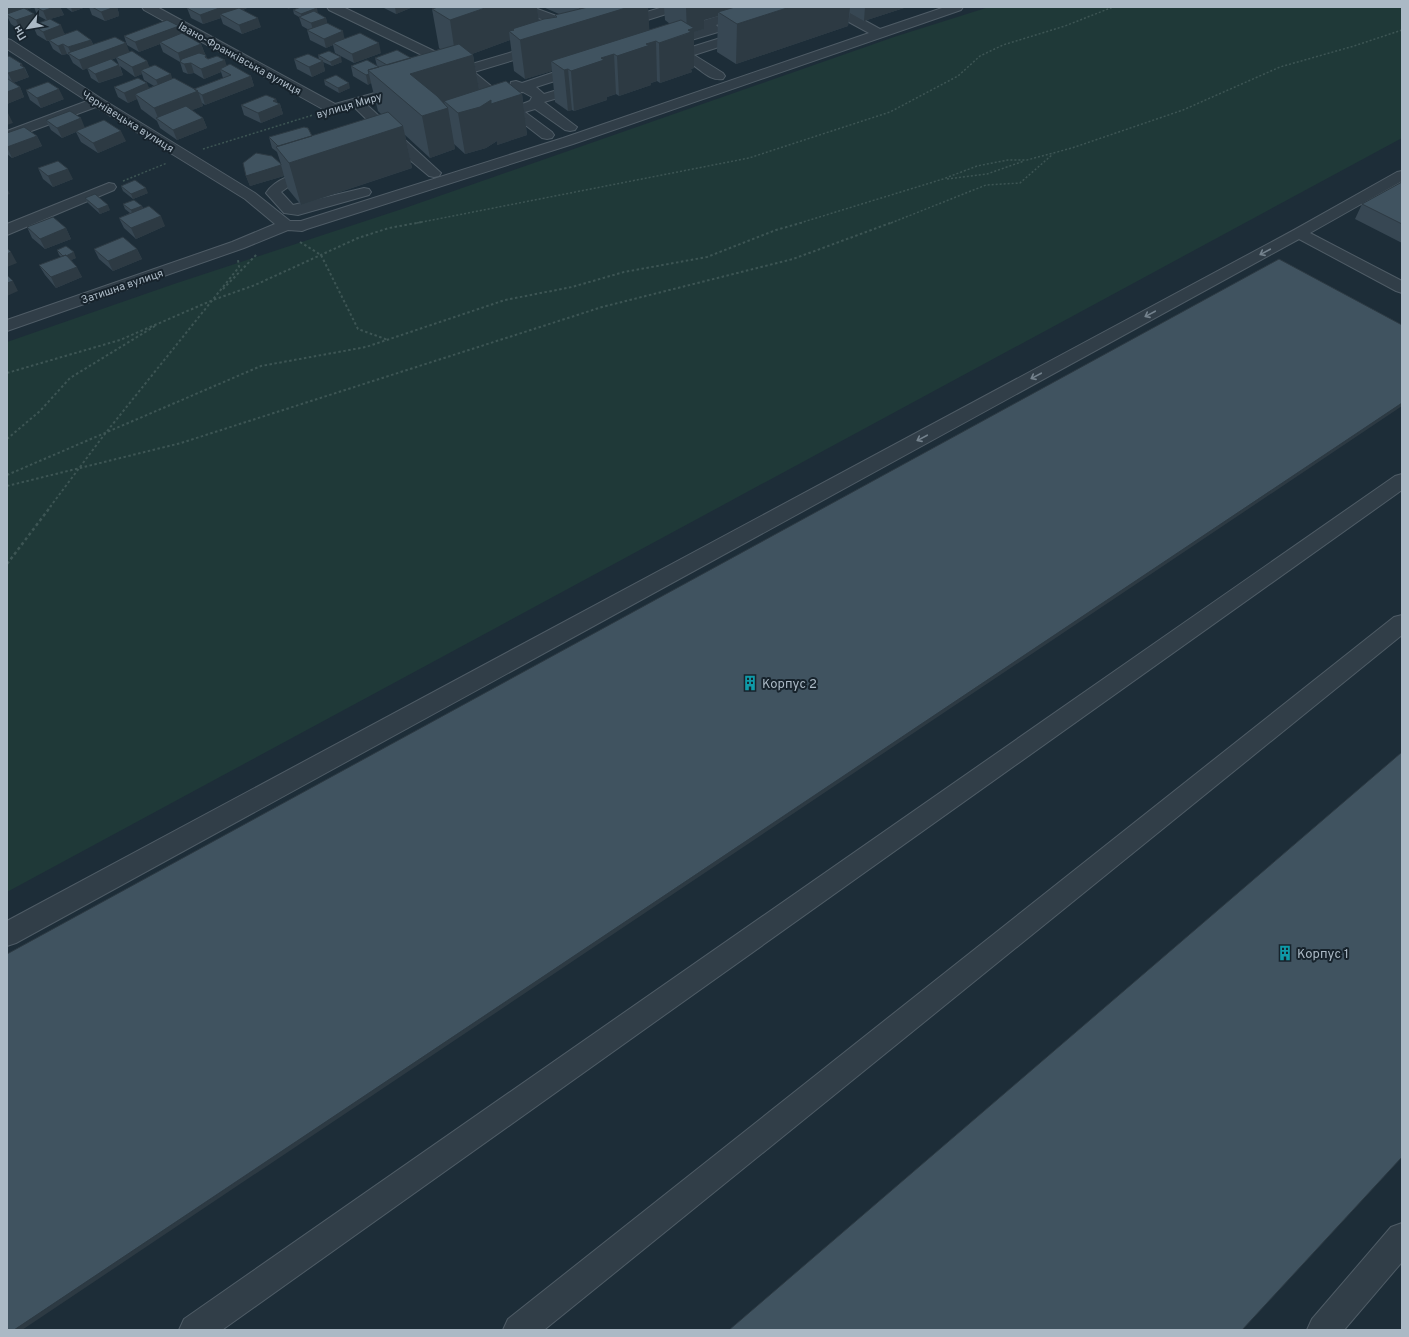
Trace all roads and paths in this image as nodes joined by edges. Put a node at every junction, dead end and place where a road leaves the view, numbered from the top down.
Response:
1 (148, 7) edge
2 (333, 7) edge
3 (523, 7) edge
4 (675, 7) edge
5 (760, 7) edge
6 (922, 7) edge
7 (958, 7) edge
8 (1113, 7) edge
9 (828, 8) edge
10 (180, 9) dead end
11 (163, 15) junction
12 (649, 17) edge
13 (611, 26) edge
14 (866, 26) junction
15 (1402, 30) edge
16 (755, 31) edge
17 (880, 34) junction
18 (568, 40) edge
19 (7, 43) edge
20 (438, 44) edge
21 (553, 44) edge
22 (701, 48) junction
23 (662, 49) edge
24 (425, 51) junction
25 (25, 54) junction
26 (680, 55) junction
27 (7, 60) edge
28 (658, 62) edge
29 (488, 64) junction
30 (591, 65) edge
31 (465, 71) junction
32 (723, 72) junction
33 (436, 80) edge
34 (598, 81) edge
35 (414, 86) edge
36 (520, 88) junction
37 (496, 97) junction
38 (97, 102) junction
39 (537, 102) junction
40 (357, 103) junction
41 (476, 103) edge
42 (333, 109) junction
43 (513, 109) junction
44 (483, 118) edge
45 (570, 127) junction
46 (547, 135) junction
47 (7, 136) edge
48 (403, 147) junction
49 (388, 152) edge
50 (1054, 154) junction
51 (184, 155) junction
52 (1027, 160) junction
53 (327, 170) edge
54 (434, 173) junction
55 (1402, 175) edge
56 (942, 179) junction
57 (109, 187) joint
58 (286, 225) junction
59 (7, 230) edge
60 (1299, 233) junction
61 (238, 245) junction
62 (260, 252) dead end
63 (321, 255) junction
64 (1402, 288) edge
65 (213, 300) junction
66 (164, 321) junction
67 (7, 326) edge
68 (388, 340) junction
69 (7, 373) edge
70 (104, 435) junction
71 (7, 439) edge
72 (78, 469) junction
73 (7, 475) edge
74 (1402, 481) edge
75 (7, 486) edge
76 (7, 564) edge
77 (1402, 624) edge
78 (7, 934) edge
79 (1402, 1238) edge
80 (195, 1330) edge
81 (519, 1330) edge
82 (1324, 1330) edge

1 - 11 street, Івано-Франківська вулиця
2 - 24 street
3 - 18 street
4 - 12 street
5 - 22 street
6 - 14 street
7 - 17 street
8 - 63 path
9 - 14 street
10 - 11 street
11 - 42 street, Івано-Франківська вулиця
12 - 13 street
14 - 17 street
14 - 32 street
15 - 50 path
16 - 22 street
17 - 58 street
19 - 25 street, Чернівецька вулиця
20 - 24 street
21 - 29 street
22 - 26 street
22 - 32 street
23 - 26 street
24 - 31 street
25 - 27 street
25 - 38 street, Чернівецька вулиця
26 - 28 street
26 - 32 street
29 - 31 street
29 - 36 street
30 - 36 street
31 - 33 street
31 - 37 street
32 - 45 street
34 - 39 street
35 - 40 street, вулиця Миру
36 - 37 street
36 - 39 street
37 - 41 street
37 - 43 street
38 - 47 street
38 - 51 street, Чернівецька вулиця
39 - 43 street
39 - 45 street
40 - 42 street, вулиця Миру
40 - 48 street
42 - 51 path, вулиця Миру
43 - 44 street
43 - 46 street
45 - 46 street
46 - 54 street
48 - 49 street
48 - 54 street
50 - 52 path
50 - 72 path
51 - 57 path, вулиця Миру
51 - 58 street, Чернівецька вулиця
52 - 56 path
52 - 56 path
53 - 54 street
55 - 60 street
56 - 68 path
57 - 59 street
58 - 61 street, Затишна вулиця
58 - 63 path
60 - 64 street
60 -> 78 street
61 - 65 path
61 - 67 street, Затишна вулиця
62 - 65 path
63 - 65 path
63 - 68 path
65 - 66 path
65 - 70 path
66 - 69 path
66 - 71 path
68 - 70 path
70 - 72 path
70 - 73 path
72 - 75 path
72 - 76 path
74 - 80 street
77 - 81 street
79 - 82 street

